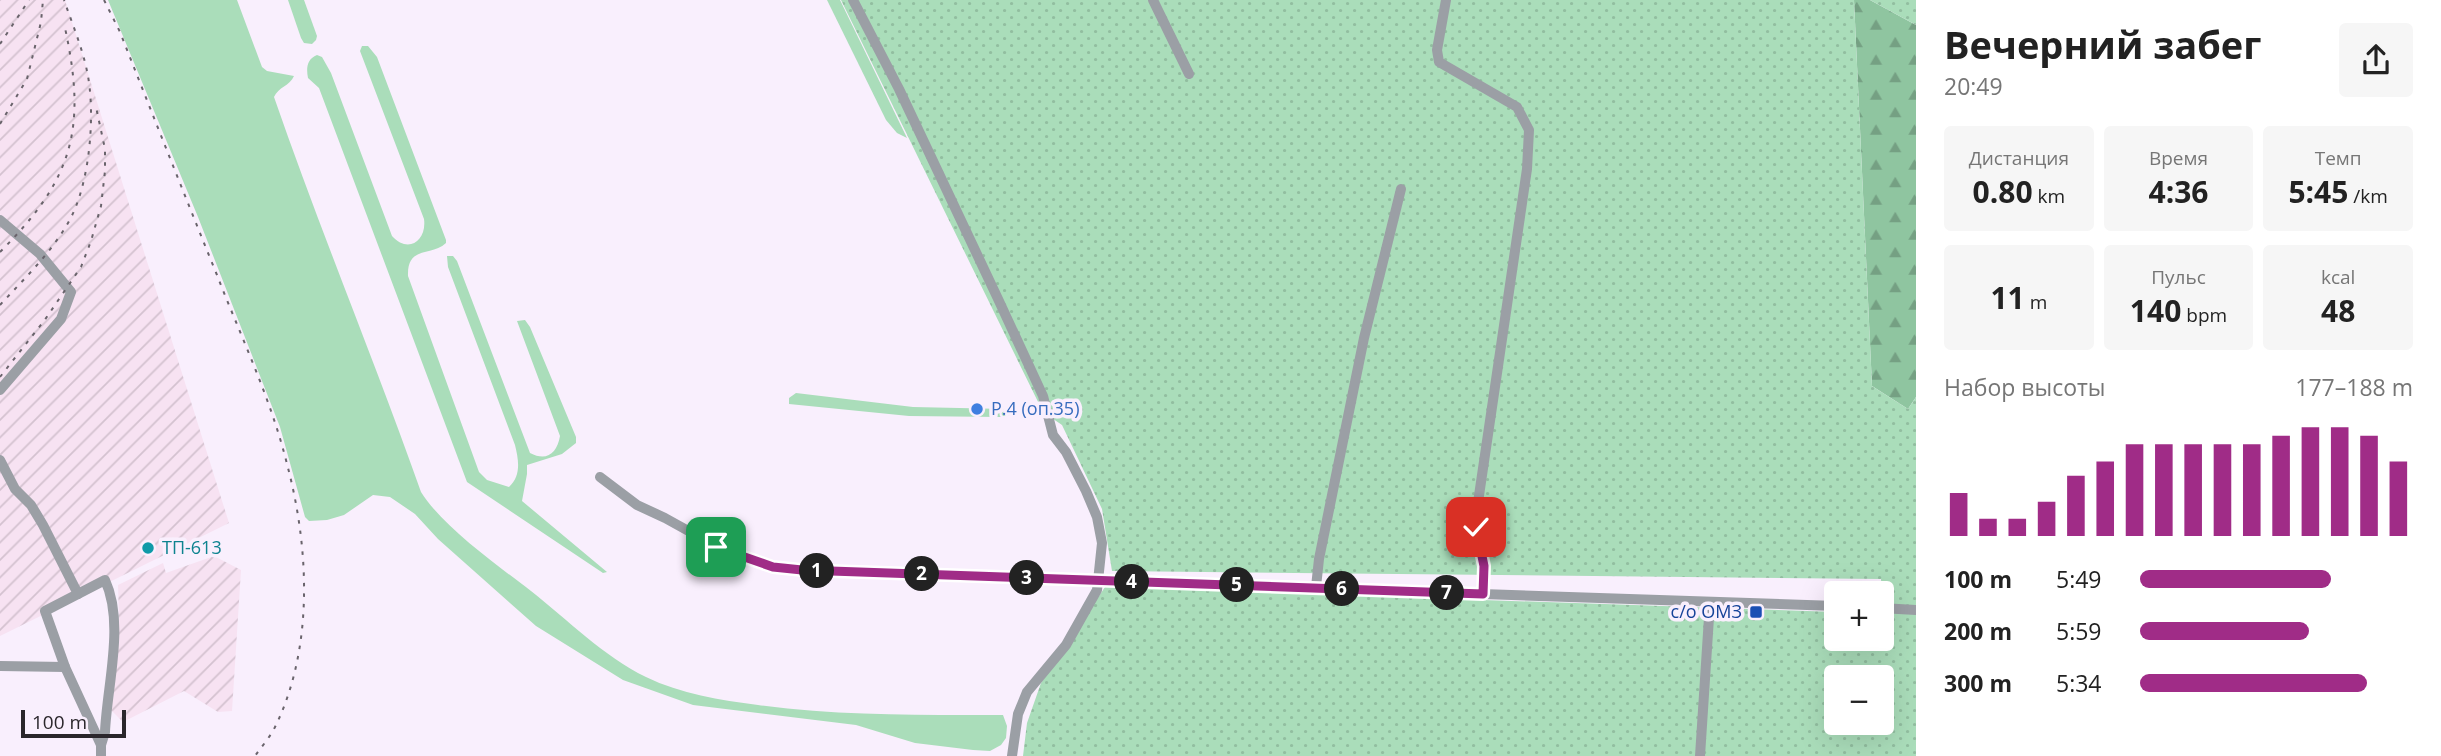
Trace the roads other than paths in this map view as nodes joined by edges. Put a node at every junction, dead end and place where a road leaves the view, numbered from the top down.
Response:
1 (853, 0) edge
2 (1153, 0) edge
3 (1446, 0) edge
4 (1189, 74) dead end
5 (1401, 189) dead end
6 (0, 220) edge
7 (0, 390) edge
8 (0, 460) edge
9 (600, 477) dead end
10 (1098, 581) junction
11 (1316, 587) junction
12 (78, 594) junction
13 (1483, 594) junction
14 (1710, 602) junction
15 (1824, 606) edge
16 (1894, 609) edge
17 (1916, 610) edge
18 (0, 666) edge
19 (65, 667) junction
20 (103, 752) edge
21 (1012, 756) edge
22 (1700, 756) edge

1 - 10 street
2 - 4 street
3 - 13 street
5 - 11 street
6 - 7 street
8 - 12 street
9 - 10 street
10 - 11 street
10 - 21 street
11 - 13 street
12 - 19 street
12 - 20 street
13 - 14 street
14 - 15 street
14 - 22 street
16 - 17 street
18 - 19 street
19 - 20 street

